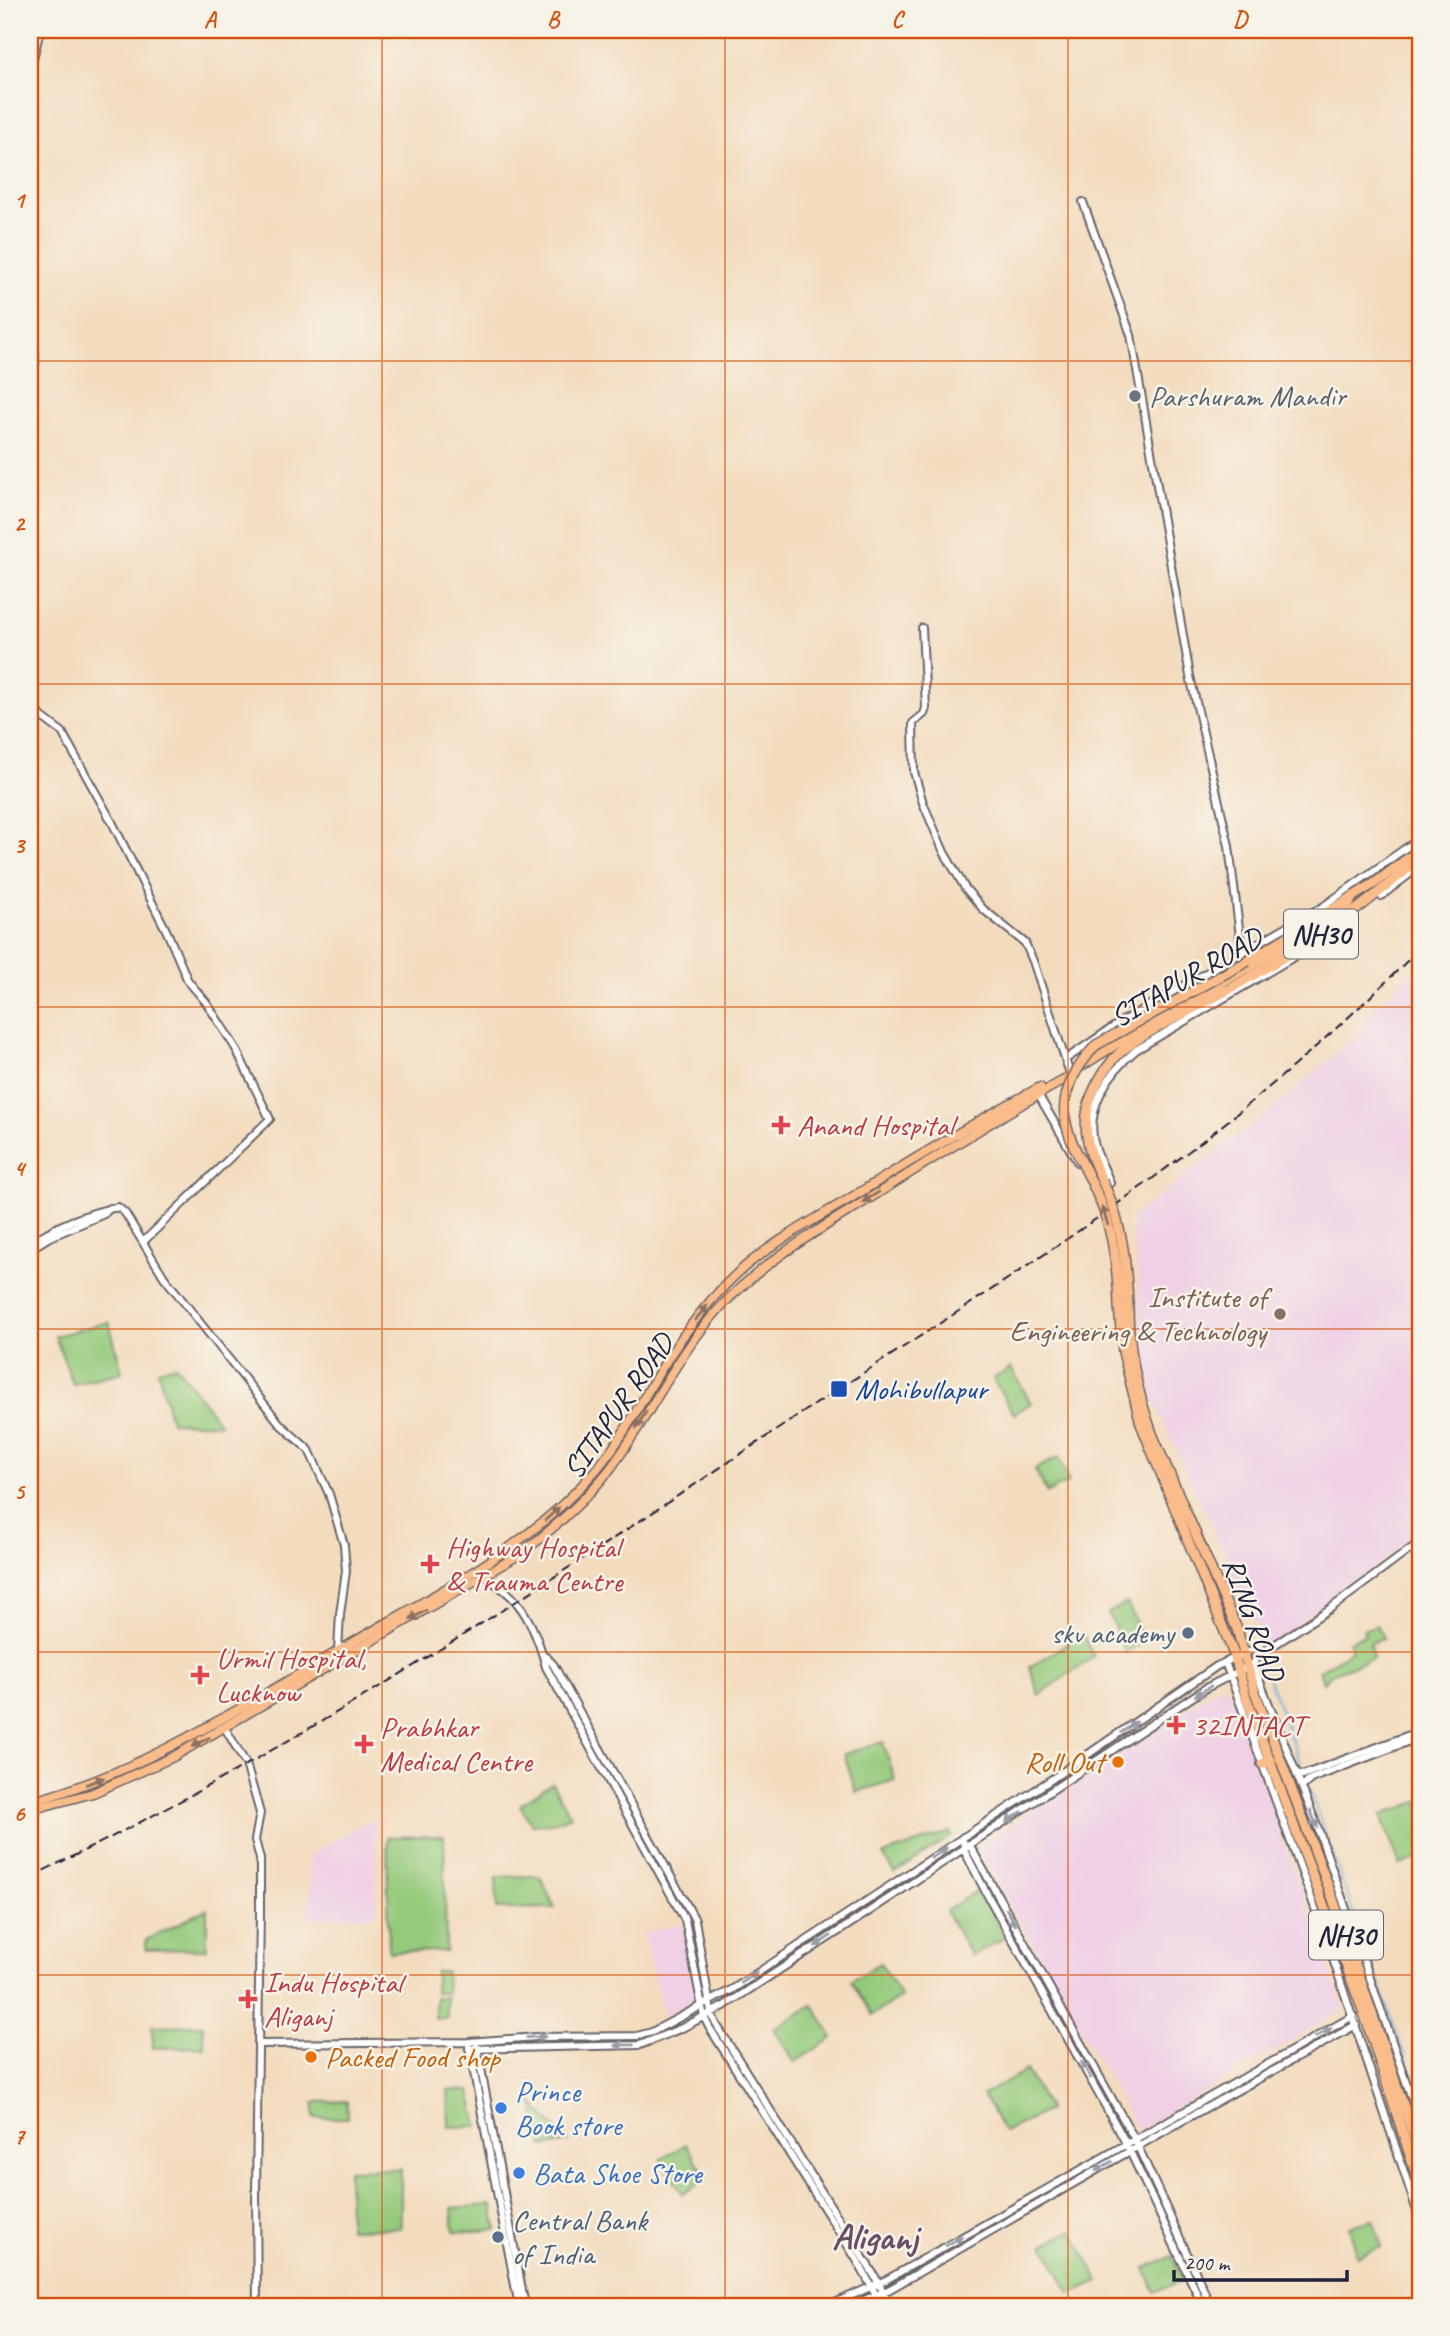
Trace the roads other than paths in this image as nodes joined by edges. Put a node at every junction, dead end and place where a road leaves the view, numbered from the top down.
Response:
1 (40, 30) edge
2 (30, 71) edge
3 (1083, 202) dead end
4 (30, 269) edge
5 (30, 398) edge
6 (922, 628) dead end
7 (30, 697) edge
8 (1420, 838) edge
9 (1420, 849) edge
10 (1420, 859) edge
11 (1420, 866) edge
12 (1353, 897) junction
13 (1319, 909) junction
14 (1333, 909) junction
15 (1342, 919) junction
16 (1335, 930) junction
17 (1242, 953) junction
18 (1235, 986) junction
19 (1202, 994) junction
20 (1197, 1011) junction
21 (1066, 1059) junction
22 (1072, 1071) junction
23 (1036, 1092) junction
24 (110, 1208) junction
25 (143, 1242) junction
26 (30, 1243) edge
27 (30, 1249) edge
28 (1124, 1306) junction
29 (1420, 1542) edge
30 (486, 1576) junction
31 (338, 1651) junction
32 (542, 1652) junction
33 (1245, 1652) junction
34 (1259, 1654) junction
35 (1235, 1657) junction
36 (1225, 1662) junction
37 (1251, 1665) junction
38 (1234, 1674) junction
39 (225, 1728) junction
40 (1420, 1734) edge
41 (1271, 1761) junction
42 (1262, 1765) junction
43 (1296, 1773) junction
44 (1302, 1787) junction
45 (30, 1802) edge
46 (30, 1811) edge
47 (963, 1837) junction
48 (967, 1847) junction
49 (709, 2002) junction
50 (702, 2006) junction
51 (711, 2012) junction
52 (1353, 2016) junction
53 (704, 2017) junction
54 (1356, 2025) junction
55 (258, 2045) junction
56 (473, 2045) junction
57 (1420, 2093) edge
58 (1412, 2096) junction
59 (1400, 2109) junction
60 (1420, 2122) edge
61 (1135, 2138) junction
62 (1126, 2143) junction
63 (1138, 2146) junction
64 (1130, 2151) junction
65 (1420, 2154) edge
66 (812, 2183) junction
67 (1420, 2186) edge
68 (1420, 2220) edge
69 (875, 2285) junction
70 (880, 2294) junction
71 (257, 2306) edge
72 (519, 2306) edge
73 (526, 2306) edge
74 (828, 2306) edge
75 (850, 2306) edge
76 (882, 2306) edge
77 (891, 2306) edge
78 (1203, 2306) edge
79 (1211, 2306) edge

1 - 2 street
3 - 17 street
4 - 5 street
6 - 21 street
7 - 25 street
8 - 13 street
9 - 12 highway, SITAPUR ROAD / NH30
10 - 15 highway, NH30
11 - 16 street
12 - 14 highway, NH30
12 - 19 main road, SITAPUR ROAD
13 - 14 street
13 - 17 street
28 -> 14 highway, NH30, bridge
15 - 16 street
15 - 18 highway, NH30
16 - 20 street
17 - 21 street
18 - 19 highway
18 - 20 highway, NH30
19 - 22 main road, SITAPUR ROAD
20 - 23 street
20 - 28 highway, NH30, bridge
21 - 22 street
22 - 23 main road, SITAPUR ROAD
23 -> 30 main road, SITAPUR ROAD
31 -> 23 main road, SITAPUR ROAD
24 - 25 street
24 - 26 street
24 - 27 street
25 - 31 street
28 - 33 highway, RING ROAD / NH30
28 - 35 highway, RING ROAD / NH30
29 - 34 street
30 - 32 street
30 -> 39 main road, SITAPUR ROAD
45 -> 31 main road, SITAPUR ROAD
32 - 49 street
32 - 50 street
33 - 34 street
33 - 35 street
33 - 37 highway, RING ROAD / NH30
34 - 37 street
35 - 36 street
35 - 38 highway, RING ROAD / NH30
36 - 38 street
47 -> 36 street
37 - 38 street
37 - 43 street
37 - 59 highway, RING ROAD / NH30
38 - 41 highway, RING ROAD / NH30
38 - 42 street
38 -> 48 street
39 -> 46 main road, SITAPUR ROAD
39 - 55 street
40 - 43 street
40 - 44 street
41 - 42 highway
41 - 59 highway, RING ROAD / NH30
42 - 52 street
43 - 44 street
44 -> 58 street
47 - 48 street
49 -> 47 street
48 -> 51 street
48 -> 61 street
62 -> 48 street
49 - 50 street
49 - 51 street
50 - 53 street
56 -> 50 street
51 - 53 street
51 - 66 street
52 - 54 street
61 -> 52 street
53 -> 56 street
53 - 66 street
54 - 63 street
54 - 68 street
55 - 56 street
55 - 71 street
56 - 72 street
56 - 73 street
57 - 58 street
58 - 60 street
59 - 65 highway, RING ROAD / NH30
59 - 67 highway, RING ROAD / NH30
61 - 62 street
61 - 63 street
62 - 64 street
69 -> 62 street
63 - 64 street
63 - 79 street
64 -> 70 street
64 - 78 street
66 - 69 street
69 - 70 street
69 - 74 street
70 - 75 street
70 - 76 street
70 - 77 street

